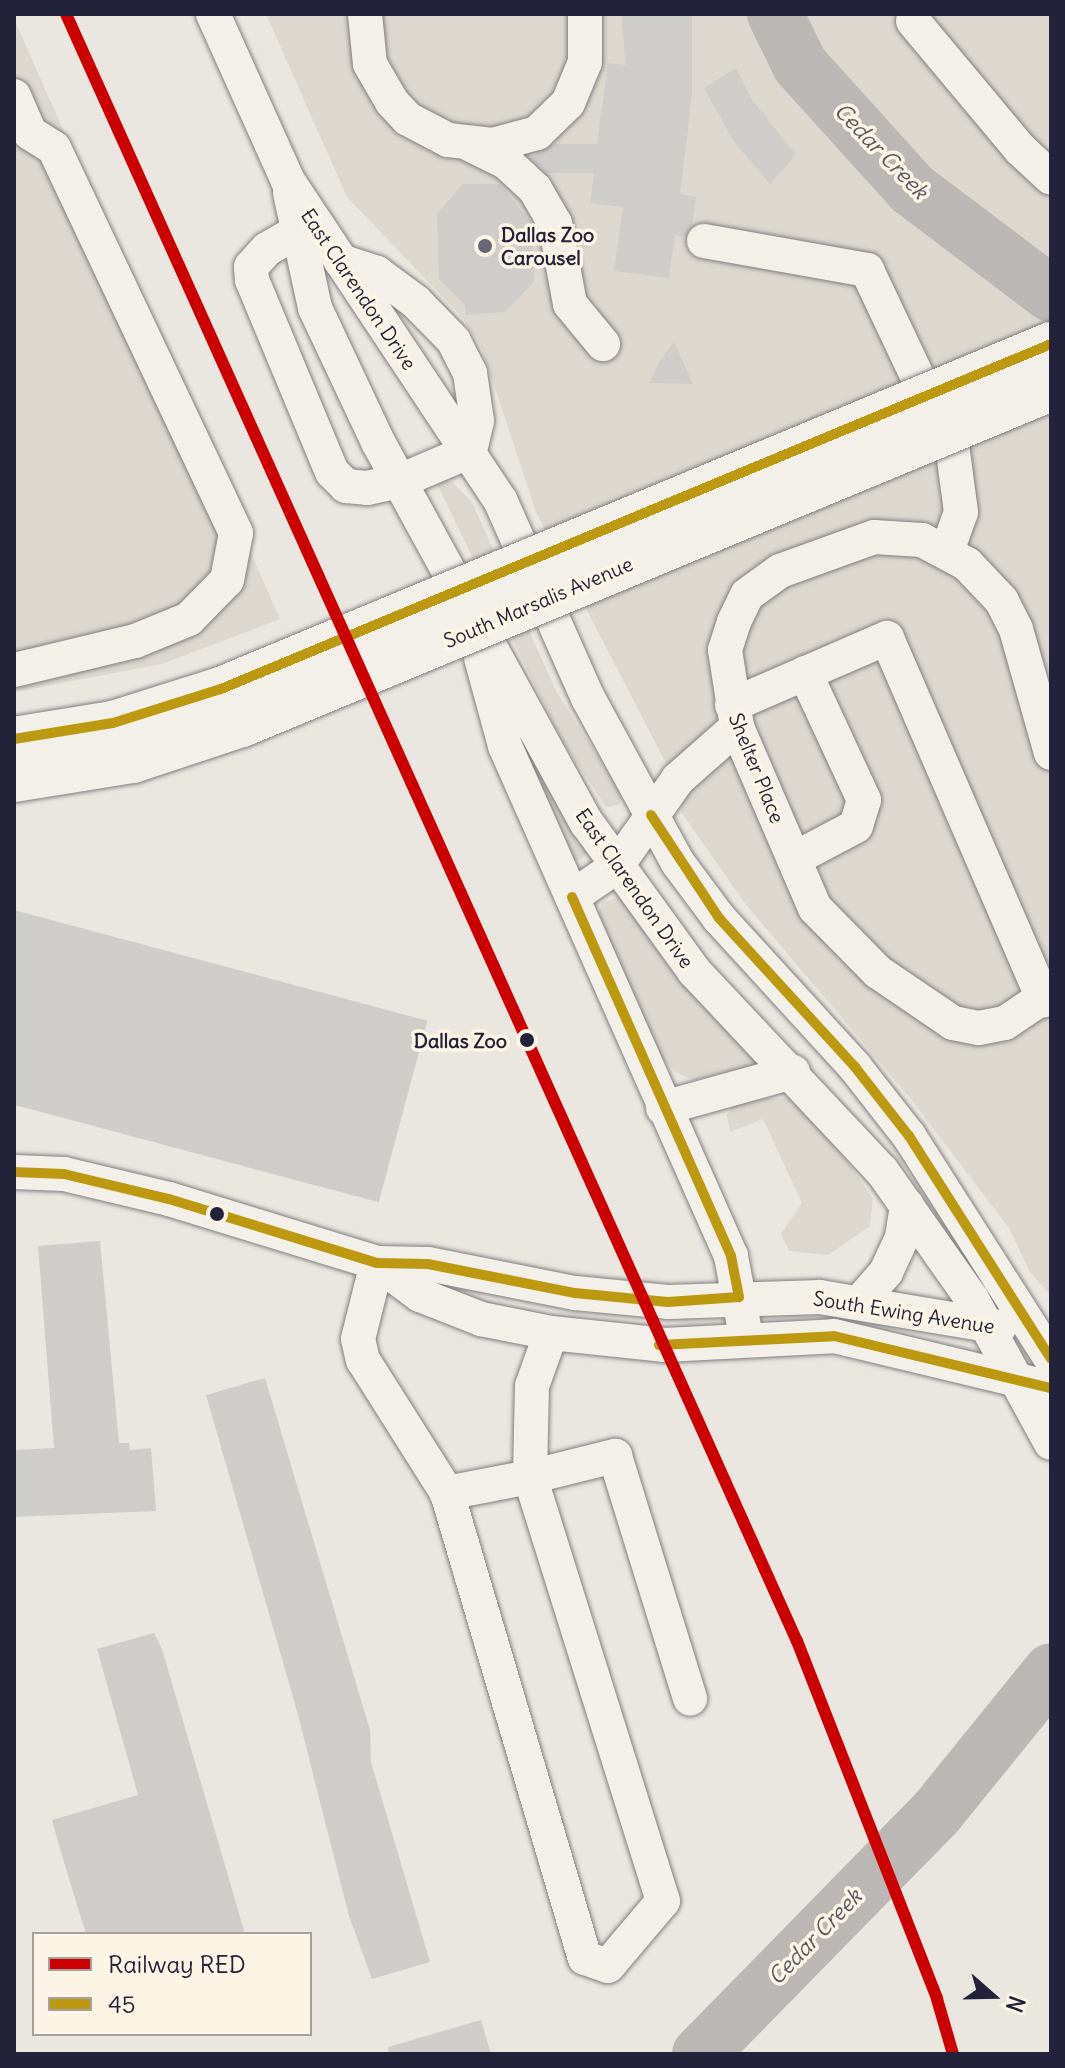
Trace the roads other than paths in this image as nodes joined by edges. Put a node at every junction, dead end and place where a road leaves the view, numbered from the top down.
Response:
1 (213, 14) edge
2 (365, 14) edge
3 (585, 14) edge
4 (913, 21) dead end
5 (14, 96) edge
6 (471, 145) junction
7 (1051, 178) edge
8 (288, 181) junction
9 (295, 233) junction
10 (704, 241) dead end
11 (341, 261) junction
12 (603, 344) dead end
13 (1051, 344) edge
14 (1051, 389) edge
15 (470, 451) junction
16 (400, 481) junction
17 (947, 551) junction
18 (468, 607) junction
19 (14, 670) edge
20 (805, 673) junction
21 (735, 716) junction
22 (14, 739) edge
23 (1051, 753) edge
24 (14, 780) edge
25 (651, 815) junction
26 (794, 859) junction
27 (616, 867) junction
28 (572, 897) junction
29 (1048, 996) edge
30 (793, 1072) junction
31 (663, 1108) junction
32 (14, 1172) edge
33 (907, 1205) junction
34 (377, 1263) junction
35 (739, 1297) junction
36 (860, 1302) junction
37 (985, 1324) junction
38 (551, 1333) junction
39 (746, 1337) junction
40 (1045, 1343) edge
41 (1012, 1377) junction
42 (1051, 1388) edge
43 (1051, 1443) edge
44 (530, 1477) junction
45 (447, 1493) junction
46 (690, 1699) dead end

1 - 8 street, East Clarendon Drive
2 - 6 street
3 - 6 street
4 - 7 street
5 - 19 street
6 - 12 street
8 - 9 street, East Clarendon Drive
8 - 11 street, East Clarendon Drive
9 - 16 street, East Clarendon Drive
9 - 16 street
10 - 17 street
11 - 15 street, East Clarendon Drive
11 - 15 street
13 - 22 main road, South Marsalis Avenue, bridge
14 - 24 main road, South Marsalis Avenue, bridge
15 - 16 street
15 - 25 street, East Clarendon Drive
16 - 18 street, East Clarendon Drive
17 - 21 street, Shelter Place
17 - 23 street, Shelter Place
18 - 27 street, East Clarendon Drive
18 - 28 street
20 - 21 street
20 - 26 street
20 - 29 street
21 - 25 street
21 - 26 street, Shelter Place
25 - 27 street
25 - 40 street, East Clarendon Drive
26 - 29 street, Shelter Place
27 - 28 street
27 - 30 street, East Clarendon Drive
28 - 31 street
30 - 31 street
30 - 33 street, East Clarendon Drive
31 - 35 street
32 - 34 street, South Ewing Avenue
33 - 36 street
33 - 37 street, East Clarendon Drive
34 - 35 street, South Ewing Avenue
34 - 38 street, South Ewing Avenue
34 - 45 street
35 - 36 street, South Ewing Avenue
35 - 39 street
36 - 37 street, South Ewing Avenue
37 - 40 street, South Ewing Avenue
37 - 41 street, East Clarendon Drive
38 - 39 street, South Ewing Avenue
38 - 44 street
39 - 41 street, South Ewing Avenue
41 - 42 street, South Ewing Avenue
41 - 43 street, East Clarendon Drive
44 - 45 street
44 - 45 street
44 - 46 street

